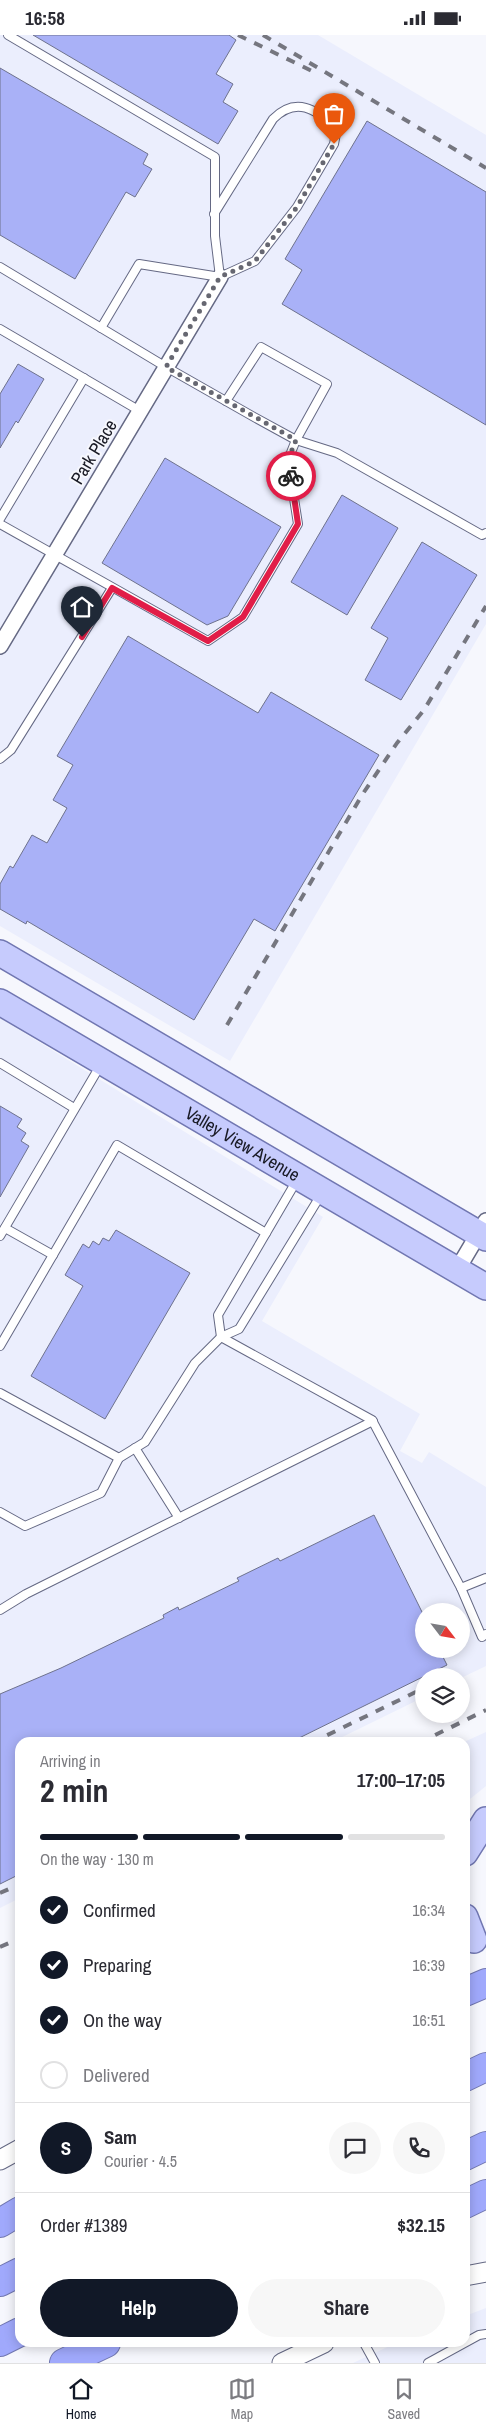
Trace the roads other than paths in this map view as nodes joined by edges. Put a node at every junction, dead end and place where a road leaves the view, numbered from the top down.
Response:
1 (8, 35) edge
2 (214, 214) junction
3 (0, 267) edge
4 (220, 277) junction
5 (101, 328) junction
6 (0, 329) edge
7 (166, 367) junction
8 (84, 378) junction
9 (226, 401) junction
10 (140, 411) junction
11 (296, 440) junction
12 (0, 519) edge
13 (0, 524) edge
14 (486, 533) edge
15 (54, 556) junction
16 (112, 588) junction
17 (0, 646) edge
18 (0, 759) edge
19 (0, 953) edge
20 (0, 1002) edge
21 (103, 1062) junction
22 (0, 1063) edge
23 (74, 1108) junction
24 (299, 1177) junction
25 (324, 1192) junction
26 (5, 1228) junction
27 (484, 1231) edge
28 (266, 1233) junction
29 (0, 1236) edge
30 (53, 1255) junction
31 (457, 1270) junction
32 (486, 1287) edge
33 (221, 1337) junction
34 (0, 1346) edge
35 (0, 1393) edge
36 (373, 1421) junction
37 (135, 1448) junction
38 (119, 1458) junction
39 (0, 1512) edge
40 (179, 1518) junction
41 (486, 1578) edge
42 (461, 1588) junction
43 (0, 1610) edge
44 (486, 1634) edge
45 (486, 1821) edge
46 (470, 1844) edge
47 (486, 1983) edge
48 (470, 1990) edge
49 (486, 2067) edge
50 (470, 2075) edge
51 (486, 2146) edge
52 (15, 2152) edge
53 (470, 2154) edge
54 (0, 2160) edge
55 (486, 2194) edge
56 (470, 2202) edge
57 (15, 2214) edge
58 (0, 2223) edge
59 (486, 2271) edge
60 (15, 2274) edge
61 (470, 2275) edge
62 (0, 2282) edge
63 (15, 2334) edge
64 (486, 2334) edge
65 (470, 2340) edge
66 (0, 2342) edge
67 (98, 2347) edge
68 (316, 2347) edge
69 (366, 2347) edge
70 (457, 2347) edge
71 (64, 2363) edge
72 (282, 2363) edge
73 (375, 2363) edge
74 (428, 2363) edge

1 - 2 lane
2 - 4 lane
2 - 4 lane
3 - 5 lane
4 - 5 lane
4 - 7 street, Park Place
5 - 7 lane
6 - 8 lane
7 - 9 lane
7 - 10 street, Park Place
8 - 10 lane
8 - 12 lane
9 - 11 lane
9 - 11 lane
10 - 15 street, Park Place
11 - 14 lane
11 - 16 lane
13 - 15 lane
15 - 16 lane
15 - 17 street, Park Place
16 - 18 lane
19 - 27 main road
20 - 21 main road, Valley View Avenue
21 - 23 lane
21 - 24 main road, Valley View Avenue
22 - 23 lane
23 - 26 lane
24 - 25 main road, Valley View Avenue
24 - 28 lane
25 - 31 main road, Valley View Avenue
25 - 33 lane
26 - 29 lane
26 - 30 lane
27 - 31 street
28 - 30 lane
28 - 33 lane
30 - 34 lane
31 - 32 main road, Valley View Avenue
33 - 36 lane
33 - 37 lane
35 - 38 lane
36 - 40 lane
36 - 42 lane
37 - 38 lane
37 - 40 lane
38 - 39 lane
40 - 43 lane
41 - 42 lane
42 - 44 lane
45 - 46 main road
47 - 48 highway
49 - 50 highway
51 - 53 highway
52 - 54 street
55 - 56 highway
57 - 58 highway
59 - 61 street
60 - 62 highway
63 - 66 highway
64 - 65 lane
67 - 71 highway
68 - 72 street
69 - 73 lane
70 - 74 lane

